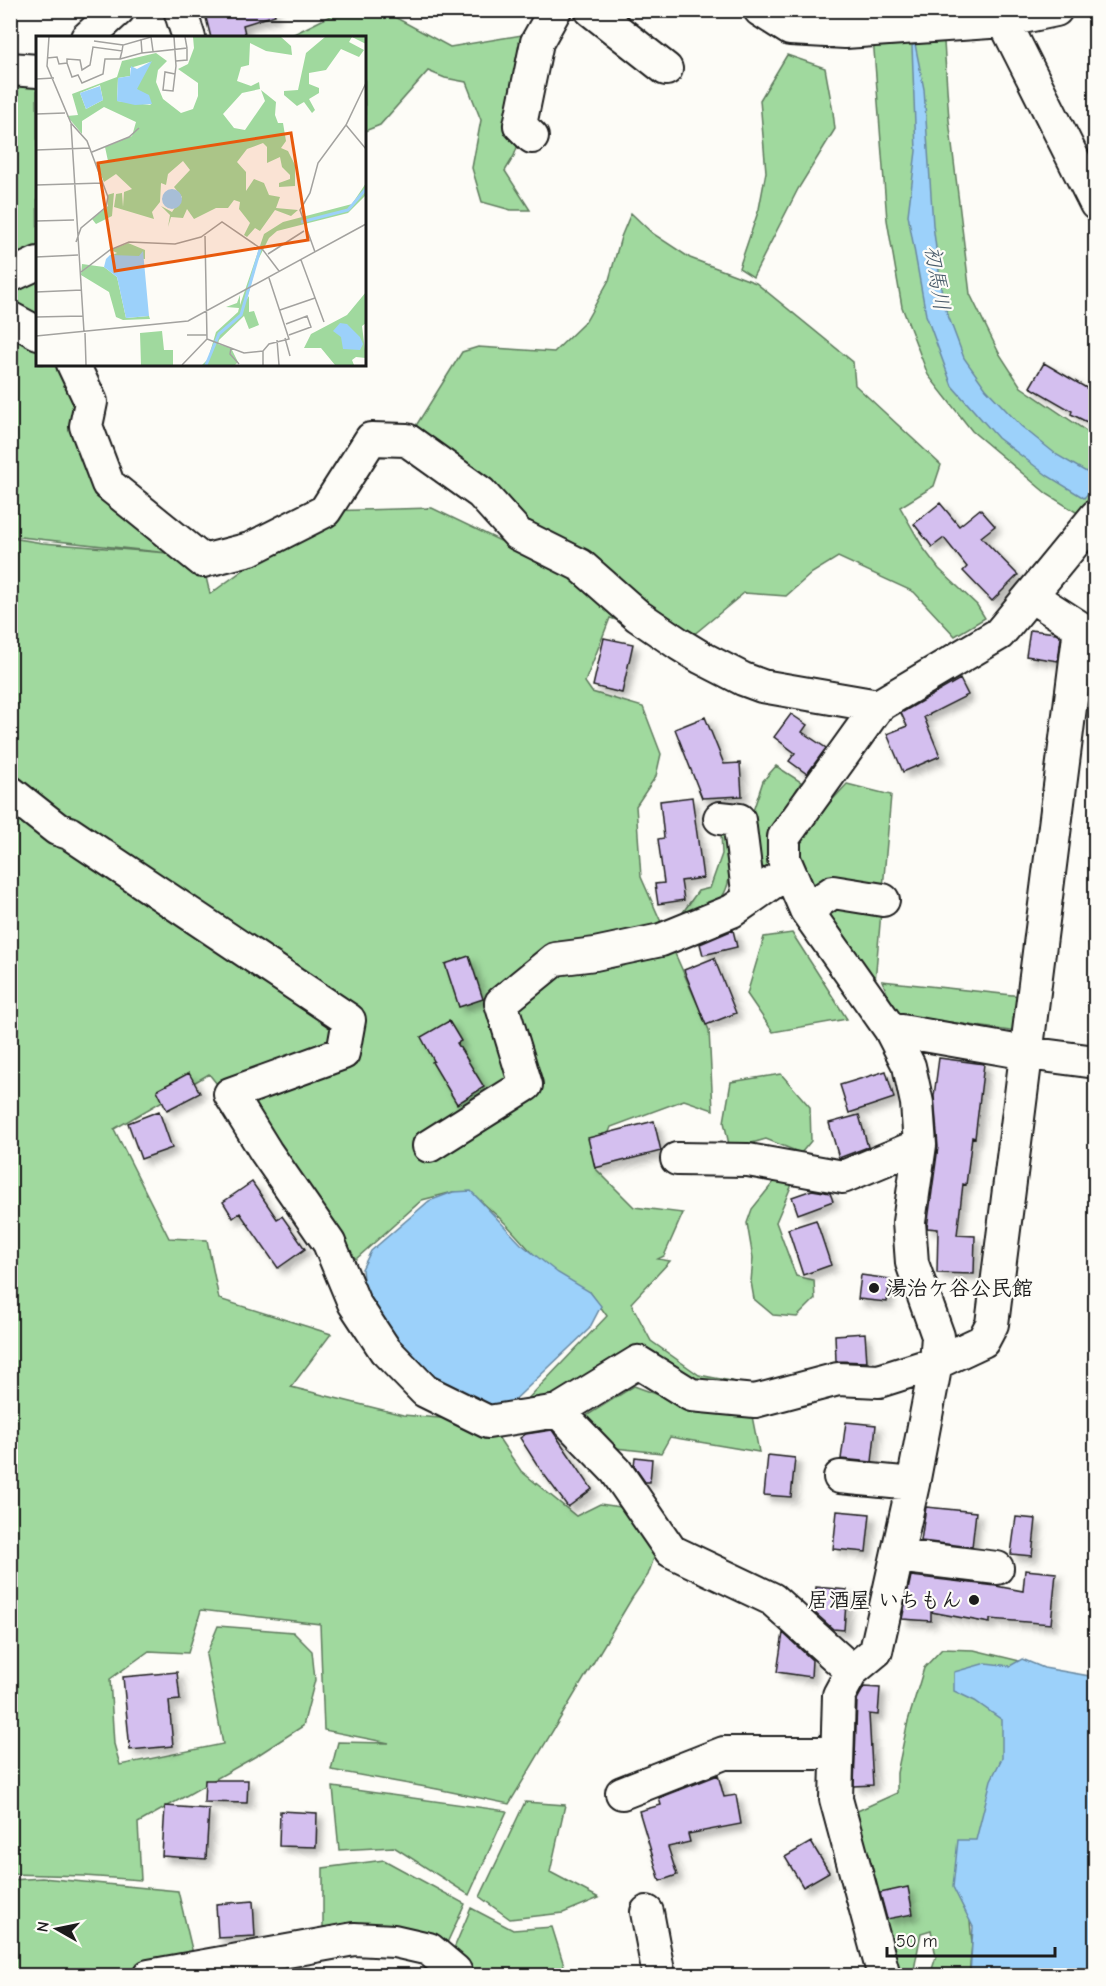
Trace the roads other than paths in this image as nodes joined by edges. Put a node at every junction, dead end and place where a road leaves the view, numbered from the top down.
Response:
1 (118, 10) edge
2 (555, 10) edge
3 (591, 10) edge
4 (760, 10) edge
5 (1056, 10) edge
6 (1004, 21) junction
7 (89, 36) edge
8 (10, 69) edge
9 (666, 69) dead end
10 (36, 71) edge
11 (532, 137) dead end
12 (1095, 204) edge
13 (36, 264) edge
14 (10, 276) edge
15 (10, 318) edge
16 (36, 332) edge
17 (74, 366) edge
18 (1086, 528) edge
19 (1031, 596) junction
20 (1088, 633) edge
21 (878, 706) junction
22 (10, 792) edge
23 (720, 818) dead end
24 (789, 871) junction
25 (750, 899) junction
26 (883, 900) dead end
27 (806, 910) junction
28 (890, 1029) junction
29 (1027, 1053) junction
30 (1095, 1062) edge
31 (920, 1145) junction
32 (429, 1146) dead end
33 (677, 1160) dead end
34 (936, 1363) junction
35 (558, 1411) junction
36 (840, 1476) dead end
37 (913, 1484) junction
38 (897, 1556) junction
39 (997, 1568) dead end
40 (852, 1671) junction
41 (837, 1753) junction
42 (622, 1793) dead end
43 (647, 1912) dead end
44 (202, 1971) edge
45 (149, 1976) edge
46 (457, 1976) edge
47 (659, 1976) edge
48 (884, 1976) edge

1 - 7 street
2 - 11 street
3 - 9 street
4 - 6 street
5 - 6 street
6 - 12 street
8 - 10 street
13 - 14 street
15 - 16 street
17 - 21 street
18 - 19 street
19 - 20 street
19 - 21 street
20 - 29 street
21 - 24 street
22 - 35 street
23 - 25 street
24 - 25 street
24 - 27 street
25 - 32 street
26 - 27 street
27 - 28 street
28 - 29 street
28 - 31 street
29 - 30 street
29 - 34 street
31 - 33 street
31 - 34 street
34 - 35 street
34 - 37 street
35 - 40 street
36 - 37 street
37 - 38 street
38 - 39 street
38 - 40 street
40 - 41 street
41 - 42 street
41 - 48 street
43 - 47 street
44 - 45 street
44 - 46 street

